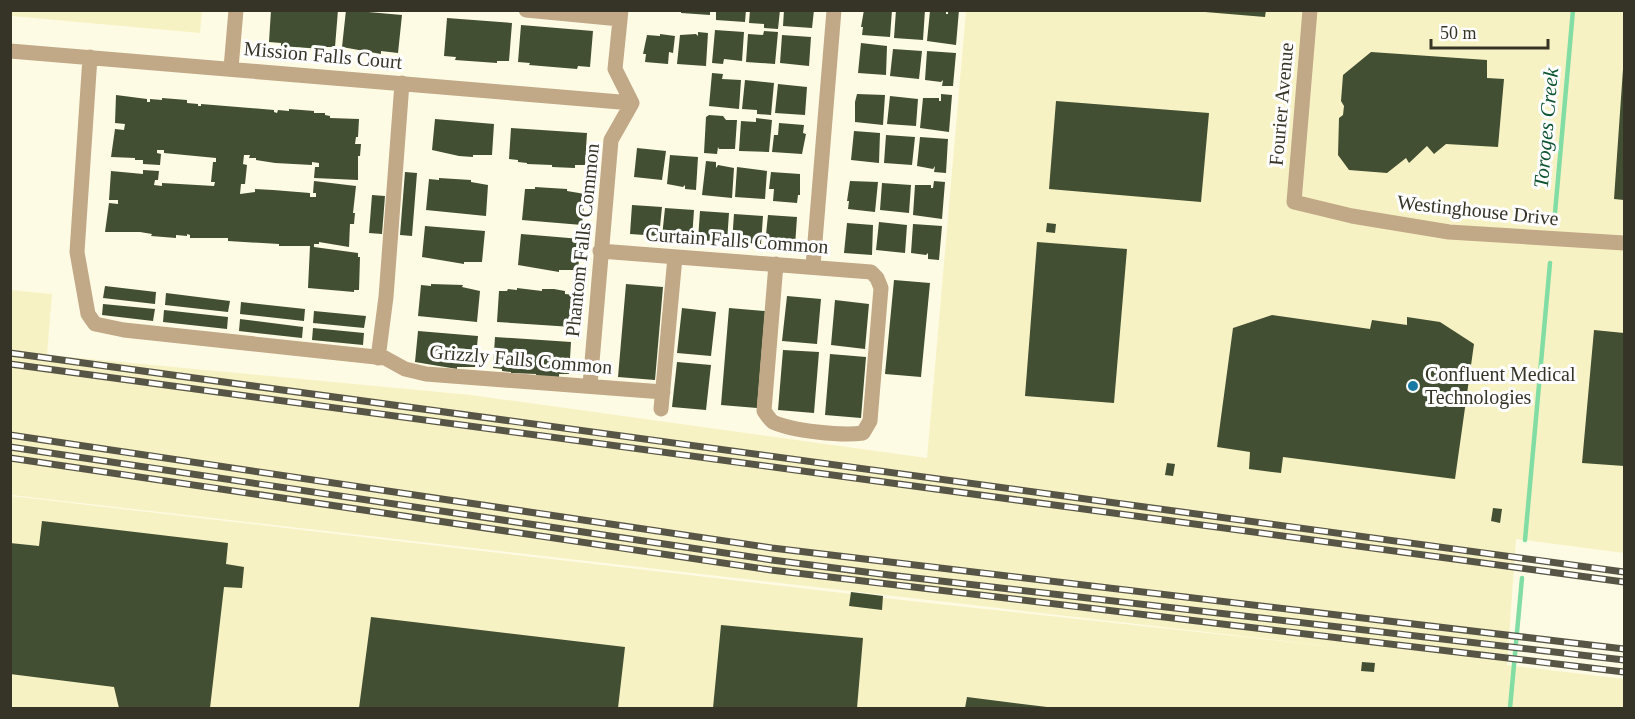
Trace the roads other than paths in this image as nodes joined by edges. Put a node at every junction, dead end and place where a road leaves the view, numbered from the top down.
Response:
1 (236, 10) edge
2 (526, 10) edge
3 (834, 10) edge
4 (1310, 10) edge
5 (620, 15) edge
6 (10, 51) edge
7 (90, 57) junction
8 (231, 68) junction
9 (402, 83) junction
10 (632, 103) junction
11 (1294, 202) joint
12 (1624, 243) edge
13 (600, 251) junction
14 (675, 257) junction
15 (776, 264) junction
16 (813, 266) junction
17 (378, 358) junction
18 (590, 386) junction
19 (663, 392) junction
20 (661, 409) dead end

1 - 8 street
2 - 5 street
3 - 16 street
4 - 11 street, Fourier Avenue
5 - 10 street
6 - 7 street, Mission Falls Court
7 - 8 street, Mission Falls Court
7 - 17 street, Grizzly Falls Common
8 - 9 street, Mission Falls Court
9 - 10 street, Mission Falls Court
9 - 17 street
10 - 13 street, Phantom Falls Common
11 - 12 street, Westinghouse Drive
13 - 14 street, Curtain Falls Common
13 - 18 street, Phantom Falls Common
14 - 15 street, Curtain Falls Common
14 - 19 street
15 - 16 street, Curtain Falls Common
15 - 16 street, Curtain Falls Common
17 - 18 street, Grizzly Falls Common
18 - 19 street, Grizzly Falls Common
19 - 20 street

